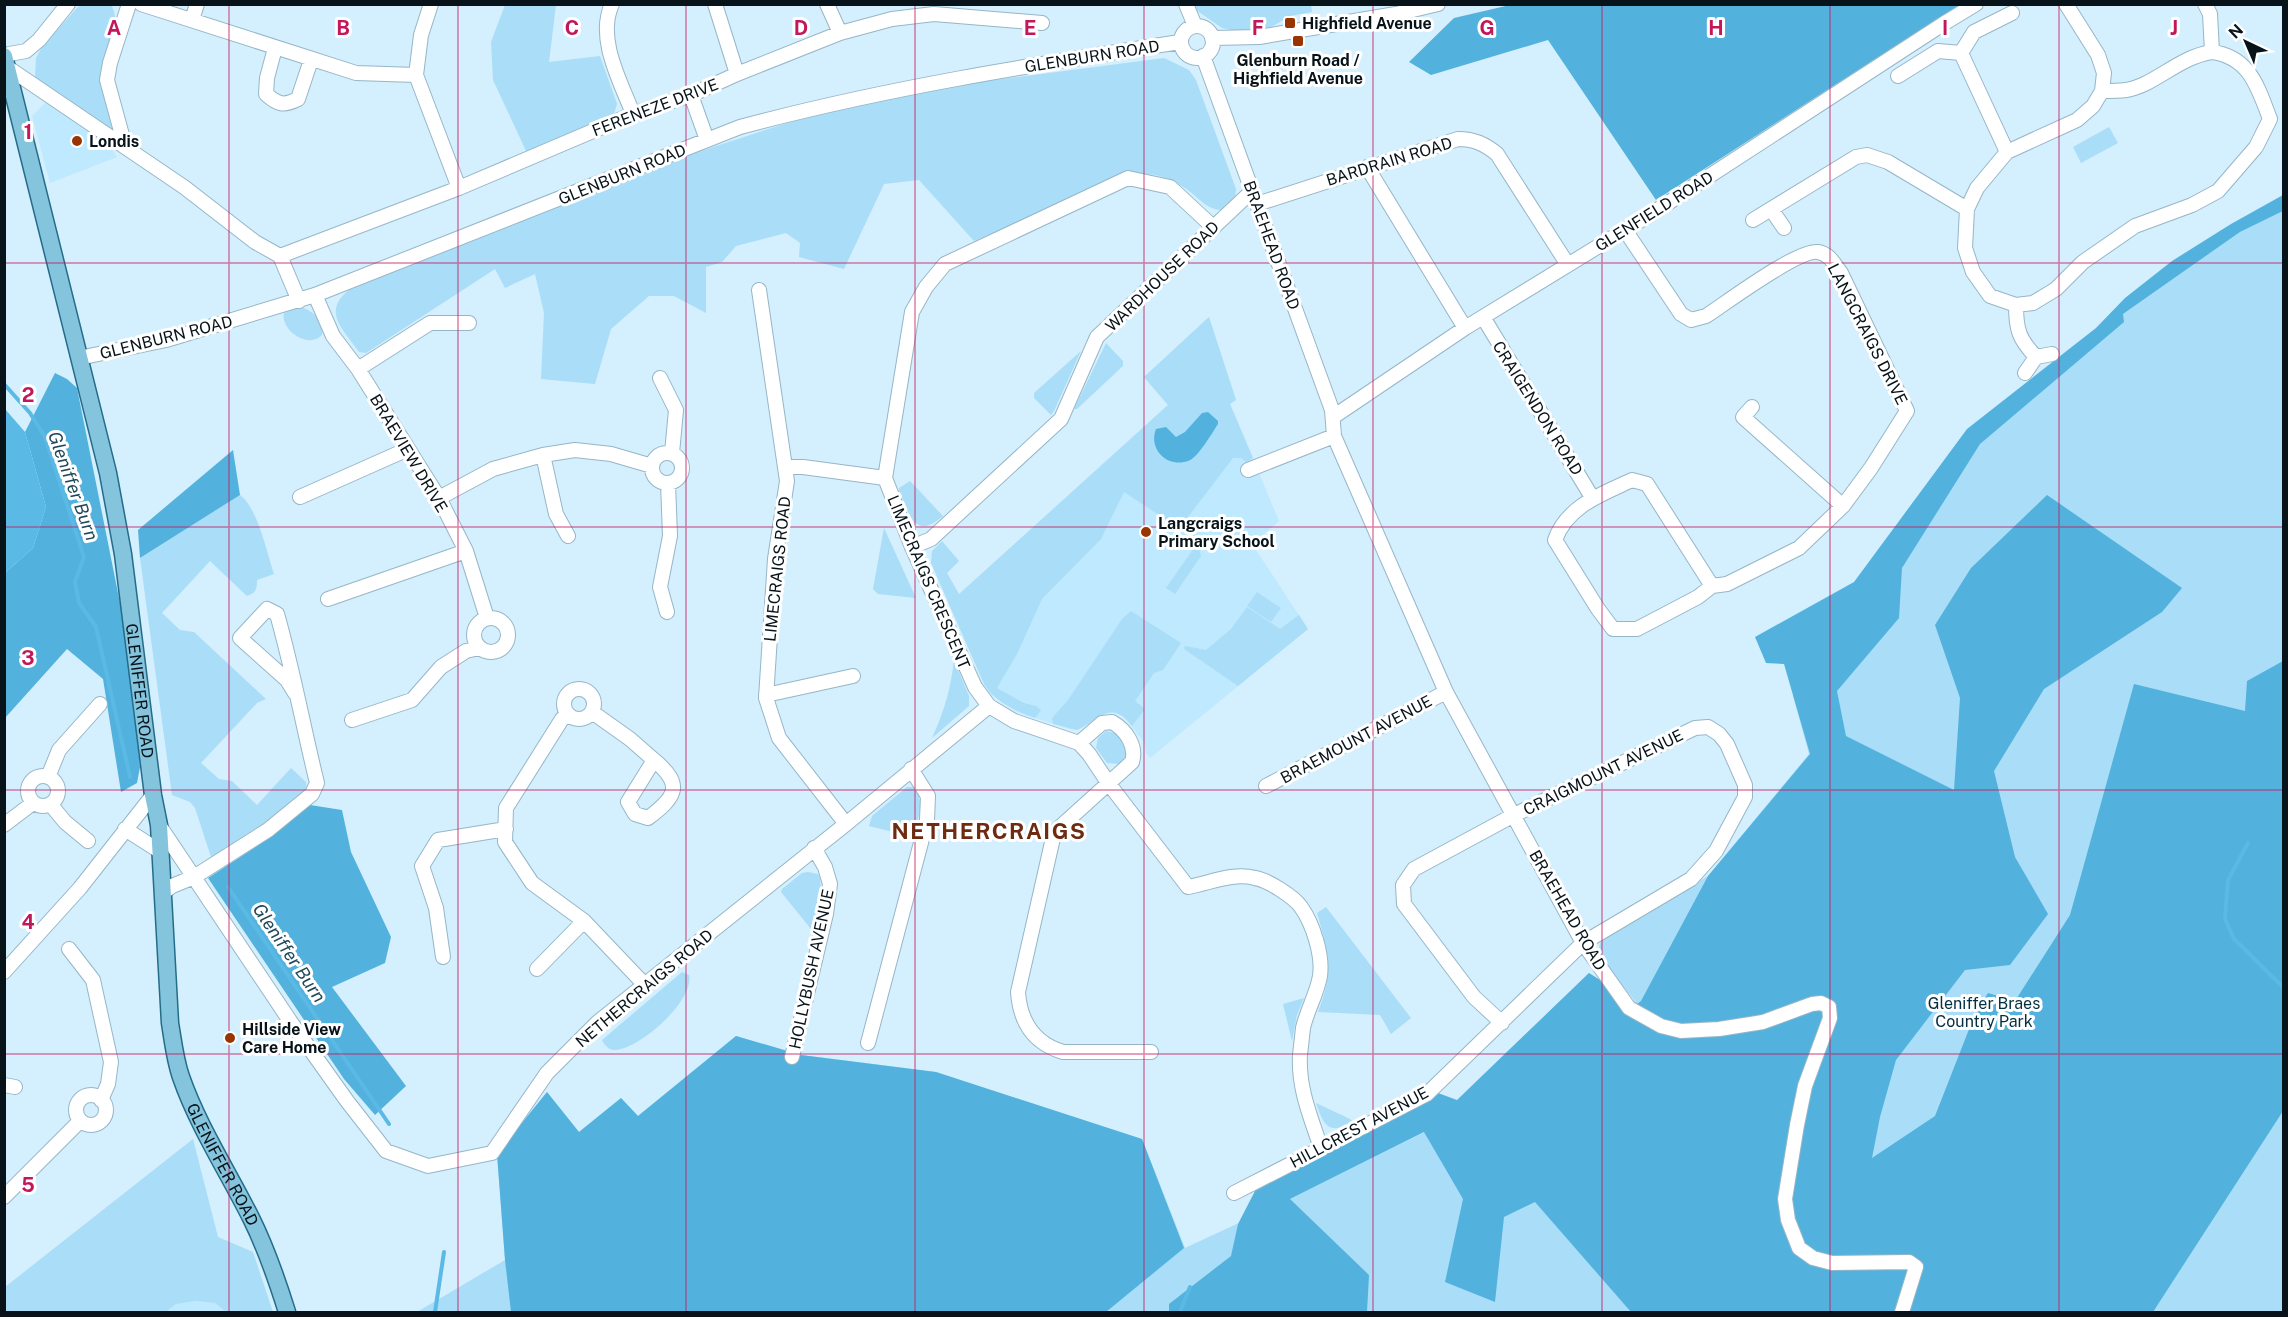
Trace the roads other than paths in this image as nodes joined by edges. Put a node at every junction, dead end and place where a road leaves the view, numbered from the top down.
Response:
1 (68, 4) edge
2 (129, 4) edge
3 (141, 4) edge
4 (197, 4) edge
5 (430, 4) edge
6 (612, 4) edge
7 (715, 4) edge
8 (827, 4) edge
9 (1186, 4) edge
10 (1438, 4) edge
11 (1976, 4) edge
12 (2066, 4) edge
13 (2205, 4) edge
14 (2012, 13) dead end
15 (192, 20) junction
16 (1042, 23) dead end
17 (1195, 26) junction
18 (840, 33) junction
19 (1212, 38) junction
20 (1180, 42) junction
21 (275, 48) junction
22 (2212, 52) junction
23 (1961, 53) junction
24 (1203, 56) junction
25 (6, 59) edge
26 (311, 60) junction
27 (737, 74) junction
28 (416, 75) junction
29 (1898, 76) dead end
30 (2102, 91) junction
31 (691, 95) junction
32 (633, 114) junction
33 (2277, 118) edge
34 (707, 140) junction
35 (125, 146) junction
36 (2007, 152) junction
37 (1367, 167) junction
38 (459, 188) junction
39 (1254, 197) junction
40 (1967, 209) junction
41 (1771, 210) junction
42 (1754, 220) dead end
43 (1212, 226) junction
44 (1784, 228) dead end
45 (1624, 230) junction
46 (280, 256) junction
47 (1568, 265) junction
48 (759, 290) dead end
49 (315, 295) junction
50 (299, 301) junction
51 (2016, 305) junction
52 (1483, 317) junction
53 (469, 323) dead end
54 (1465, 328) junction
55 (2052, 354) dead end
56 (2036, 357) junction
57 (79, 358) junction
58 (358, 369) junction
59 (2025, 373) dead end
60 (660, 378) dead end
61 (1752, 407) dead end
62 (1333, 417) junction
63 (1334, 436) junction
64 (408, 449) junction
65 (672, 453) junction
66 (543, 455) junction
67 (652, 466) junction
68 (785, 467) junction
69 (1248, 470) dead end
70 (885, 478) junction
71 (668, 483) junction
72 (300, 497) dead end
73 (439, 498) junction
74 (1593, 499) junction
75 (1843, 506) junction
76 (568, 536) dead end
77 (912, 547) junction
78 (465, 550) junction
79 (1712, 586) junction
80 (328, 599) dead end
81 (667, 612) dead end
82 (488, 618) junction
83 (479, 648) junction
84 (853, 676) dead end
85 (1446, 692) junction
86 (295, 693) junction
87 (766, 695) junction
88 (100, 704) dead end
89 (989, 706) junction
90 (591, 712) junction
91 (568, 715) junction
92 (352, 720) dead end
93 (1079, 743) junction
94 (654, 760) dead end
95 (911, 769) junction
96 (48, 777) junction
97 (1109, 784) junction
98 (1266, 786) dead end
99 (153, 795) junction
100 (33, 803) junction
101 (51, 805) junction
102 (1514, 815) junction
103 (846, 824) junction
104 (4, 825) edge
105 (159, 825) junction
106 (125, 829) junction
107 (506, 829) junction
108 (88, 841) dead end
109 (814, 848) junction
110 (161, 852) junction
111 (194, 877) junction
112 (163, 893) junction
113 (584, 921) junction
114 (1583, 943) junction
115 (69, 949) dead end
116 (443, 957) dead end
117 (537, 969) dead end
118 (4, 972) edge
119 (645, 985) junction
120 (1502, 1023) junction
121 (868, 1043) dead end
122 (1151, 1052) dead end
123 (792, 1057) dead end
124 (101, 1100) junction
125 (80, 1121) junction
126 (1321, 1148) junction
127 (1234, 1193) dead end
128 (4, 1197) edge
129 (287, 1312) edge
130 (1902, 1312) edge

1 - 25 street
2 - 35 street
3 - 15 street
4 - 15 street
5 - 28 street
6 - 32 street
7 - 27 street
8 - 18 street
9 - 17 street
10 - 19 street
11 - 45 street, GLENFIELD ROAD
12 - 30 street
13 - 22 street
14 - 23 street
15 - 21 street
16 - 18 street, FERENEZE DRIVE
17 - 19 street
17 - 20 street
18 - 27 street, FERENEZE DRIVE
19 - 24 street
20 - 24 street
20 - 34 street, GLENBURN ROAD
21 - 26 street
21 - 26 street
22 - 30 street
22 - 33 street
23 - 29 street
23 - 36 street
24 - 39 street, BRAEHEAD ROAD
25 - 35 street
25 - 57 main road, GLENIFFER ROAD
26 - 28 street
27 - 31 street, FERENEZE DRIVE
28 - 38 street
30 - 36 street
31 - 32 street, FERENEZE DRIVE
31 - 34 street
32 - 38 street, FERENEZE DRIVE
33 - 51 street
34 - 49 street, GLENBURN ROAD
35 - 46 street
36 - 40 street
37 - 39 street, BARDRAIN ROAD
37 - 47 street, BARDRAIN ROAD
37 - 54 street
38 - 46 street, FERENEZE DRIVE
39 - 43 street, WARDHOUSE ROAD
39 - 62 street, BRAEHEAD ROAD
40 - 41 street
40 - 51 street
41 - 42 street
41 - 44 street
43 - 70 street, LIMECRAIGS CRESCENT
43 - 77 street, WARDHOUSE ROAD
45 - 47 street, GLENFIELD ROAD
45 - 75 street, LANGCRAIGS DRIVE
46 - 50 street
47 - 52 street, GLENFIELD ROAD
48 - 68 street, LIMECRAIGS ROAD
49 - 50 street, GLENBURN ROAD
49 - 58 street, BRAEVIEW DRIVE
50 - 57 street, GLENBURN ROAD
51 - 56 street
52 - 54 street, GLENFIELD ROAD
52 - 74 street, CRAIGENDON ROAD
53 - 58 street
54 - 62 street, GLENFIELD ROAD
55 - 56 street
56 - 59 street
57 - 99 main road, GLENIFFER ROAD
58 - 64 street, BRAEVIEW DRIVE
60 - 65 street
61 - 75 street
62 - 63 street, BRAEHEAD ROAD
63 - 69 street
63 - 85 street, BRAEHEAD ROAD
64 - 72 street
64 - 73 street, BRAEVIEW DRIVE
65 - 67 street
65 - 71 street
66 - 67 street
66 - 73 street
66 - 76 street
67 - 71 street
68 - 70 street
68 - 87 street, LIMECRAIGS ROAD
70 - 77 street, LIMECRAIGS CRESCENT
71 - 81 street
73 - 78 street, BRAEVIEW DRIVE
74 - 79 street
74 - 79 street, LANGCRAIGS DRIVE
75 - 79 street, LANGCRAIGS DRIVE
77 - 89 street, LIMECRAIGS CRESCENT
78 - 80 street
78 - 82 street, BRAEVIEW DRIVE
82 - 83 street
82 - 83 street
83 - 92 street
84 - 87 street
85 - 98 street, BRAEMOUNT AVENUE
85 - 102 street, BRAEHEAD ROAD
86 - 86 street
86 - 111 street
87 - 103 street, LIMECRAIGS ROAD
88 - 96 street
89 - 93 street
89 - 95 street, NETHERCRAIGS ROAD
90 - 91 street
90 - 91 street
90 - 94 street
91 - 107 street
93 - 97 street
93 - 97 street
95 - 103 street, NETHERCRAIGS ROAD
95 - 121 street
96 - 100 street
96 - 101 street
97 - 122 street
97 - 126 street
99 - 105 main road, GLENIFFER ROAD
99 - 106 street
100 - 101 street
100 - 104 street
101 - 108 street
102 - 114 street, BRAEHEAD ROAD
102 - 114 street, CRAIGMOUNT AVENUE
102 - 120 street
103 - 109 street, NETHERCRAIGS ROAD
105 - 110 main road, GLENIFFER ROAD
105 - 111 street, NETHERCRAIGS ROAD
106 - 110 street
106 - 118 street
107 - 113 street
107 - 116 street
109 - 119 street, NETHERCRAIGS ROAD
109 - 123 street, HOLLYBUSH AVENUE
110 - 112 main road, GLENIFFER ROAD
111 - 112 street
111 - 119 street, NETHERCRAIGS ROAD
112 - 129 main road, GLENIFFER ROAD
113 - 117 street
113 - 119 street
114 - 120 street, HILLCREST AVENUE
114 - 130 street, BRAEHEAD ROAD
115 - 124 street
120 - 126 street, HILLCREST AVENUE
124 - 125 street
124 - 125 street
125 - 128 street
126 - 127 street, HILLCREST AVENUE

